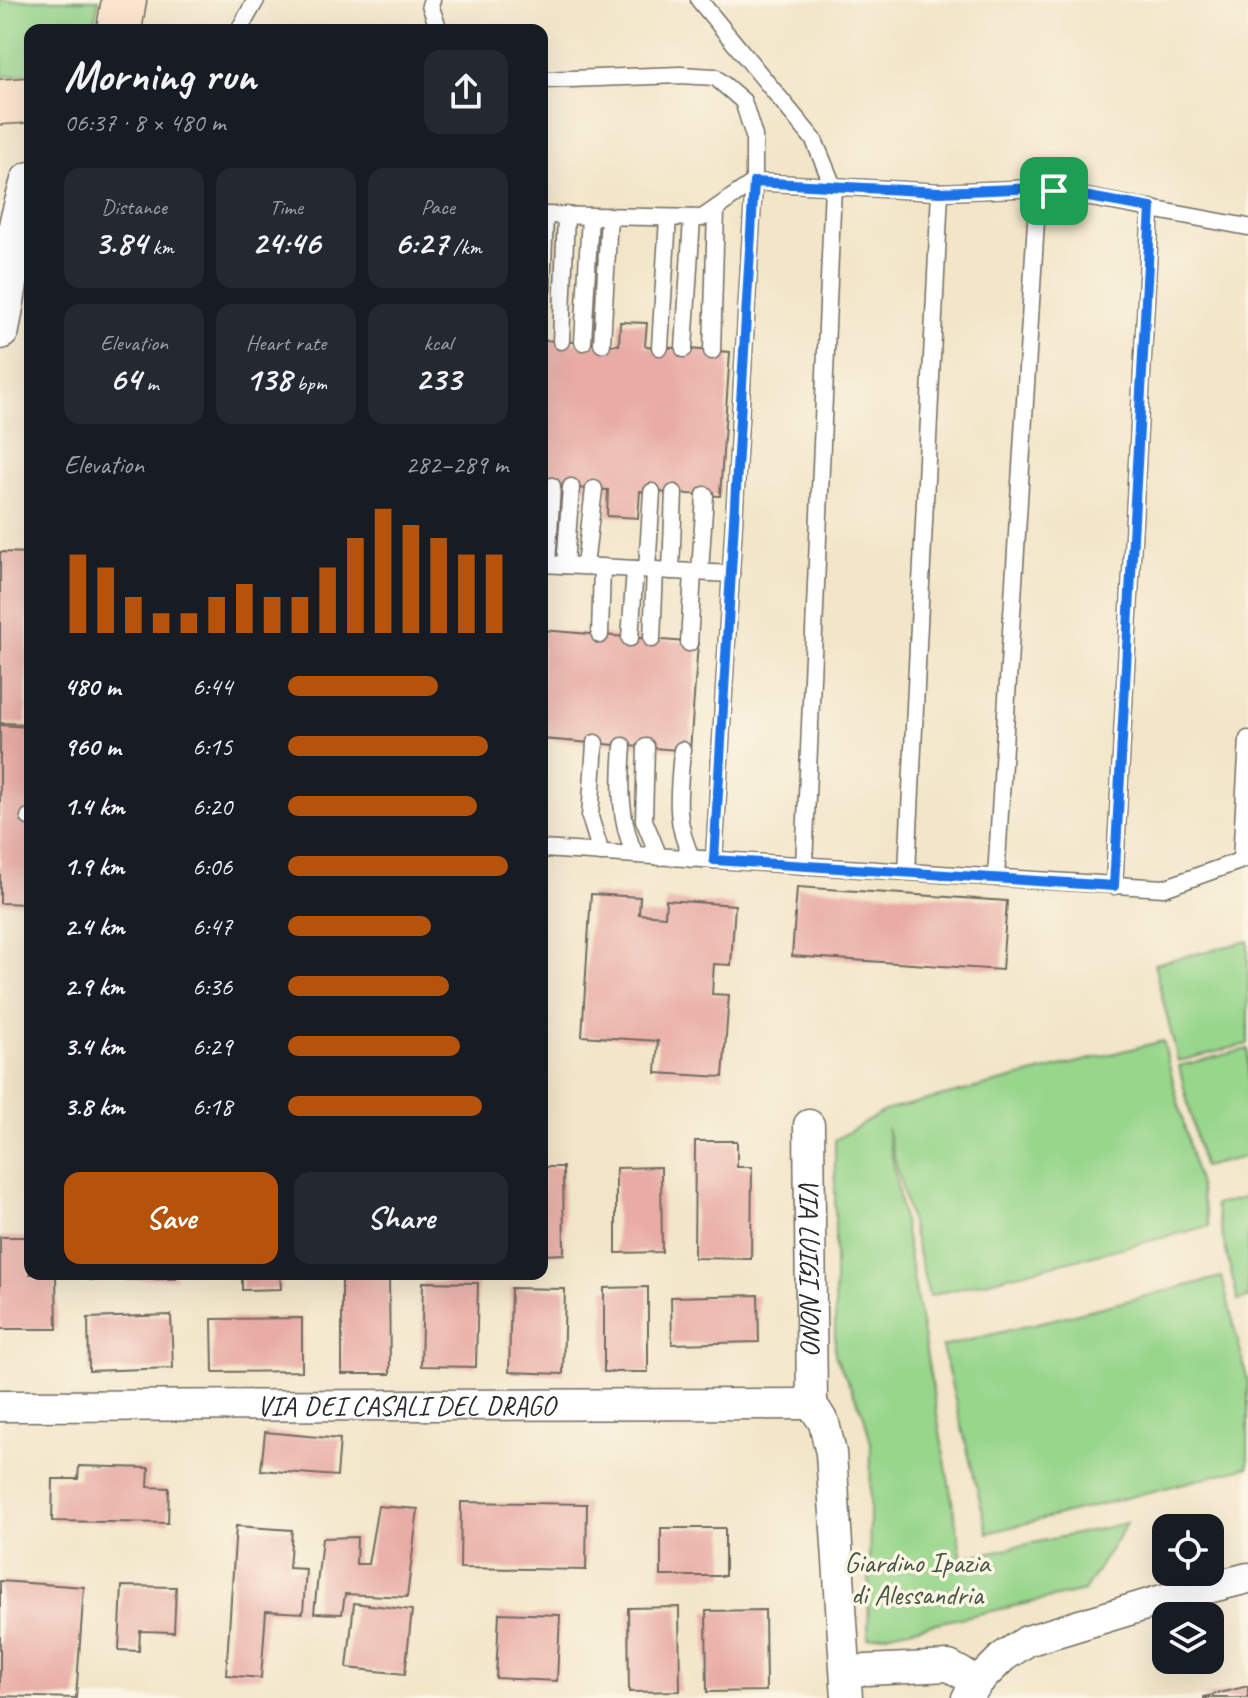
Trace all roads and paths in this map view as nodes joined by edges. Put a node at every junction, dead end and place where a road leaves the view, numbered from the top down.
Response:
1 (124, 0) edge
2 (256, 0) edge
3 (432, 0) edge
4 (699, 0) edge
5 (120, 24) edge
6 (242, 24) edge
7 (437, 24) edge
8 (548, 80) edge
9 (24, 100) edge
10 (0, 102) edge
11 (754, 182) junction
12 (833, 186) junction
13 (1038, 188) junction
14 (940, 192) junction
15 (24, 205) edge
16 (1151, 208) junction
17 (716, 209) junction
18 (548, 215) edge
19 (566, 215) junction
20 (590, 216) junction
21 (609, 216) junction
22 (668, 218) junction
23 (692, 218) junction
24 (1248, 227) edge
25 (0, 330) edge
26 (561, 341) dead end
27 (583, 342) dead end
28 (602, 344) dead end
29 (660, 347) dead end
30 (684, 349) dead end
31 (712, 351) dead end
32 (552, 486) dead end
33 (571, 487) dead end
34 (594, 489) dead end
35 (652, 492) dead end
36 (674, 493) dead end
37 (705, 495) dead end
38 (548, 525) edge
39 (548, 564) edge
40 (565, 565) junction
41 (594, 567) junction
42 (652, 570) junction
43 (697, 572) junction
44 (731, 574) junction
45 (600, 635) dead end
46 (630, 638) dead end
47 (652, 639) dead end
48 (689, 643) dead end
49 (1248, 739) edge
50 (595, 743) dead end
51 (623, 746) dead end
52 (646, 747) dead end
53 (682, 750) dead end
54 (548, 849) edge
55 (601, 853) junction
56 (635, 855) junction
57 (659, 857) junction
58 (692, 859) junction
59 (1245, 859) edge
60 (714, 860) junction
61 (804, 866) junction
62 (907, 872) junction
63 (996, 878) junction
64 (1114, 886) junction
65 (809, 1125) dead end
66 (812, 1404) junction
67 (0, 1406) edge
68 (1248, 1578) edge
69 (846, 1684) edge
70 (973, 1690) edge

1 - 5 main road
2 - 6 lane
3 - 7 lane
4 - 12 lane
8 - 11 lane
9 - 10 main road
11 - 12 lane
11 - 17 lane
11 - 44 lane
12 - 14 lane
12 - 61 lane
13 - 14 lane
13 - 16 lane
13 - 63 lane
14 - 62 lane
15 - 25 street
16 - 24 lane
16 - 64 lane
17 - 23 lane
17 - 31 lane
18 - 19 lane
19 - 20 lane
19 - 26 lane
20 - 21 lane
20 - 27 lane
21 - 22 lane
21 - 28 lane
22 - 23 lane
22 - 29 lane
23 - 30 lane
32 - 38 lane
33 - 40 lane
34 - 41 lane
35 - 42 lane
36 - 42 lane
37 - 43 lane
39 - 40 lane
40 - 41 lane
41 - 42 lane
41 - 45 lane
42 - 43 lane
42 - 46 lane
42 - 47 lane
43 - 44 lane
43 - 48 lane
44 - 60 lane
49 - 59 lane
50 - 55 lane
51 - 56 lane
52 - 57 lane
53 - 58 lane
54 - 55 lane
55 - 56 lane
56 - 57 lane
57 - 58 lane
58 - 60 lane
59 - 64 lane
60 - 61 lane
61 - 62 lane
62 - 63 lane
63 - 64 lane
65 - 66 street, VIA LUIGI NONO
66 - 67 street, VIA DEI CASALI DEL DRAGO
66 - 69 street
68 - 70 street
69 - 70 street

